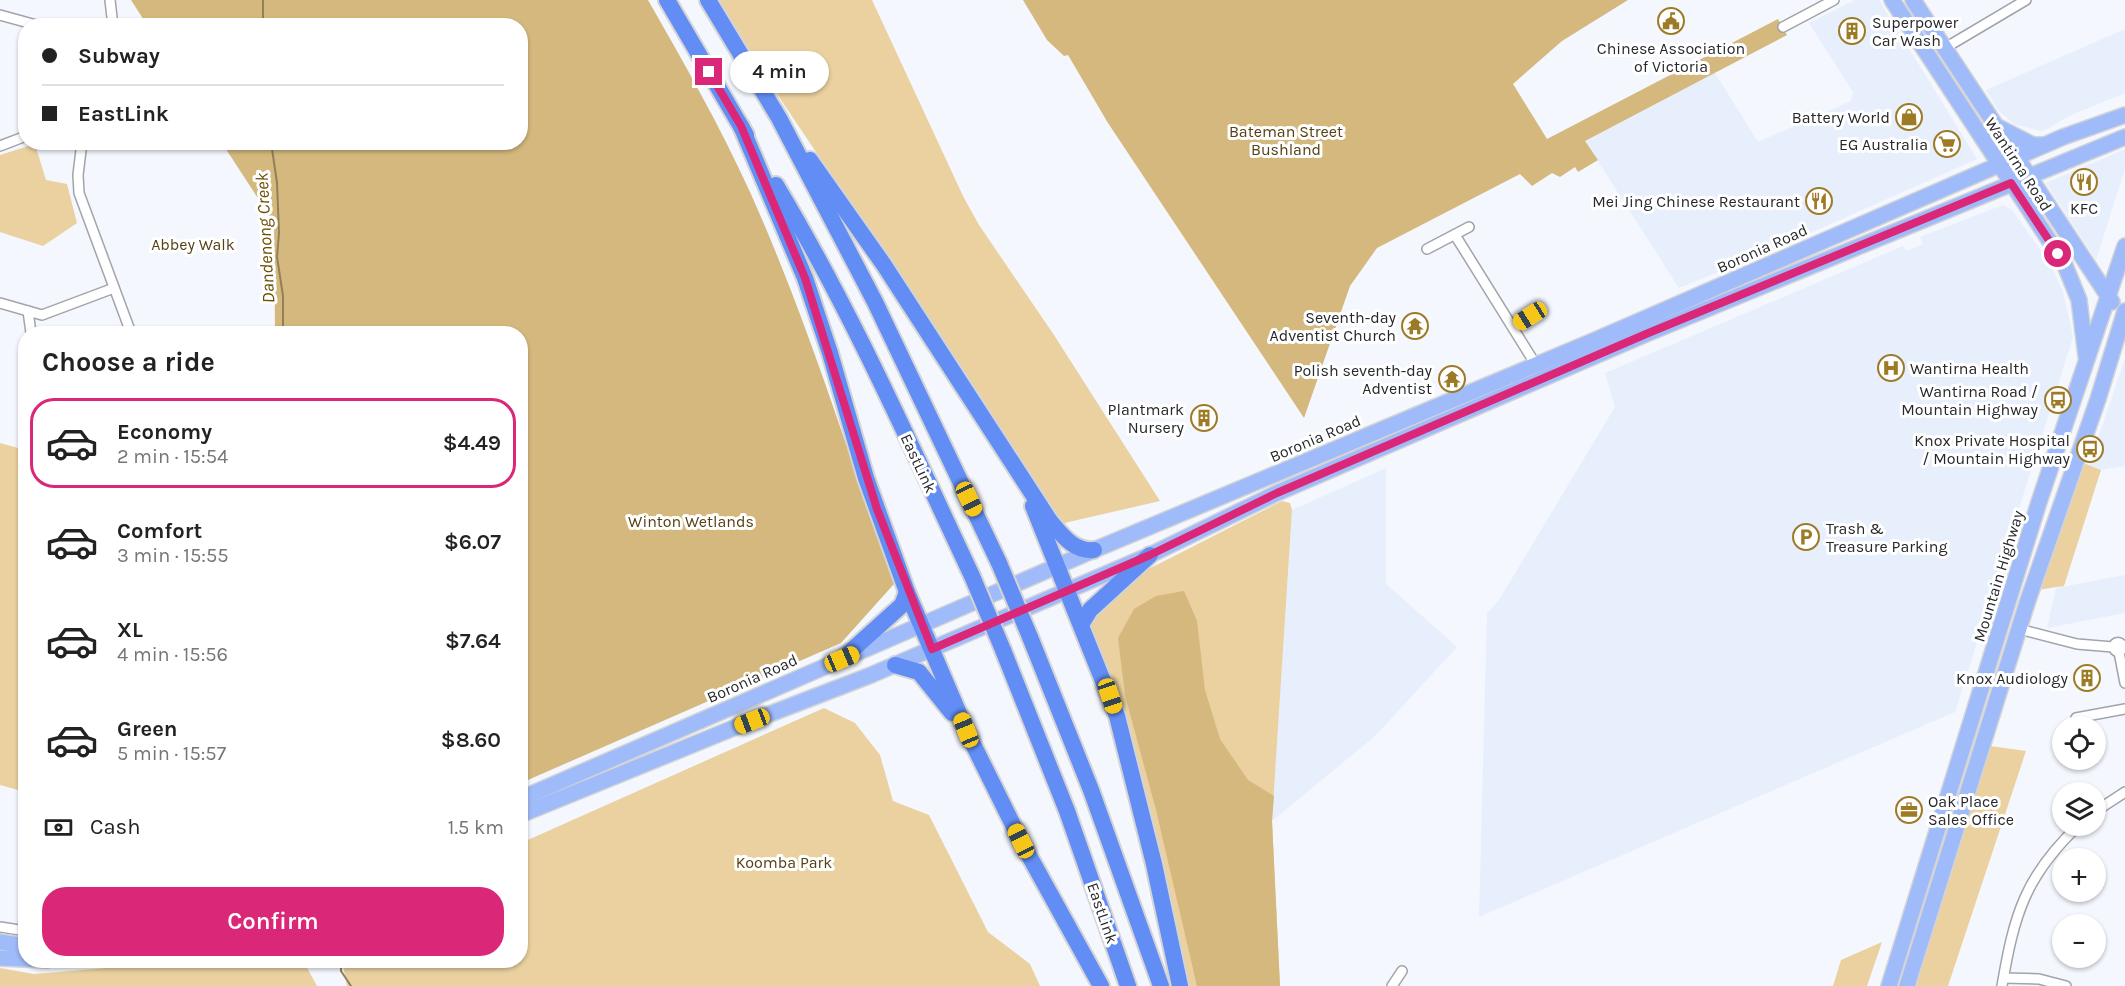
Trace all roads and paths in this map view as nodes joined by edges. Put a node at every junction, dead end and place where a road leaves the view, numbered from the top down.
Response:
1 (110, 0) edge
2 (668, 0) edge
3 (708, 0) edge
4 (1834, 0) edge
5 (1892, 0) edge
6 (1912, 0) edge
7 (2026, 0) edge
8 (0, 15) edge
9 (112, 18) edge
10 (18, 20) edge
11 (1783, 27) dead end
12 (1946, 48) junction
13 (1930, 57) junction
14 (2125, 115) edge
15 (779, 118) junction
16 (741, 126) junction
17 (1998, 126) junction
18 (2125, 137) edge
19 (18, 139) edge
20 (2045, 145) junction
21 (0, 146) edge
22 (81, 150) edge
23 (2017, 157) junction
24 (1998, 165) junction
25 (2030, 176) junction
26 (2011, 183) junction
27 (1469, 227) dead end
28 (1455, 235) junction
29 (2125, 246) edge
30 (1811, 247) junction
31 (1427, 249) dead end
32 (1817, 265) junction
33 (114, 288) junction
34 (2109, 297) junction
35 (0, 303) edge
36 (28, 311) junction
37 (1537, 312) dead end
38 (2123, 316) edge
39 (30, 326) edge
40 (128, 326) edge
41 (1514, 326) junction
42 (2086, 358) junction
43 (1536, 365) junction
44 (1391, 424) junction
45 (1408, 437) junction
46 (1285, 470) junction
47 (1028, 488) junction
48 (1292, 488) junction
49 (1190, 510) junction
50 (1223, 520) junction
51 (1094, 550) junction
52 (1150, 555) junction
53 (1058, 566) junction
54 (1068, 591) junction
55 (907, 592) junction
56 (1082, 623) junction
57 (921, 624) junction
58 (2019, 629) junction
59 (2119, 647) edge
60 (932, 649) junction
61 (842, 659) junction
62 (895, 665) junction
63 (2125, 683) edge
64 (2125, 709) edge
65 (2087, 716) edge
66 (966, 730) junction
67 (594, 776) junction
68 (2125, 792) edge
69 (528, 797) edge
70 (2106, 804) edge
71 (528, 811) edge
72 (2069, 836) edge
73 (1920, 888) junction
74 (1936, 893) junction
75 (0, 927) edge
76 (18, 930) edge
77 (0, 942) edge
78 (18, 945) edge
79 (0, 958) edge
80 (18, 959) edge
81 (1402, 971) dead end
82 (2003, 982) edge
83 (1101, 986) edge
84 (1128, 986) edge
85 (1161, 986) edge
86 (1180, 986) edge
87 (1392, 986) edge
88 (1889, 986) edge
89 (1907, 986) edge
90 (2066, 986) edge

1 - 9 street
2 - 16 highway, EastLink
3 - 15 highway, EastLink
4 - 11 street
5 - 13 main road, Wantirna Road
6 - 12 main road, Wantirna Road
7 - 12 street
8 - 10 street
12 - 13 main road
12 - 17 main road, Wantirna Road
13 - 24 main road, Wantirna Road
14 - 20 main road, Boronia Road
15 - 47 highway
15 - 85 highway, EastLink, bridge
16 - 55 highway
16 - 84 highway, EastLink, bridge
17 - 20 main road
17 - 23 main road, Wantirna Road
18 - 25 main road, Boronia Road
19 - 21 street
20 - 23 main road, Boronia Road
22 - 33 street
23 - 24 main road, Boronia Road
23 - 25 main road, Wantirna Road
24 - 26 main road, Wantirna Road
24 - 30 main road, Boronia Road
25 - 26 main road, Boronia Road
25 - 34 main road, Wantirna Road
26 - 32 main road, Boronia Road
26 - 42 main road, Wantirna Road
27 - 28 street
28 - 31 street
28 - 41 street
29 - 34 main road, Mountain Highway
30 - 32 main road
30 - 43 main road, Boronia Road
32 - 45 main road, Boronia Road
33 - 36 street
33 - 40 street
34 - 38 main road, Wantirna Road
34 - 42 main road, Mountain Highway
35 - 36 street
36 - 39 street
37 - 41 street
38 - 58 main road
41 - 43 street
42 - 73 main road, Mountain Highway
43 - 44 main road, Boronia Road
44 - 45 main road
44 - 46 main road, Boronia Road
45 - 48 main road, Boronia Road
46 - 48 main road
46 - 49 main road, Boronia Road
47 - 51 highway
47 - 53 highway
48 - 50 main road, Boronia Road
49 - 50 main road
49 - 51 main road, Boronia Road
50 - 52 main road, Boronia Road
51 - 53 main road, Boronia Road
52 - 54 main road, Boronia Road
52 - 56 highway
53 - 54 highway
53 - 57 main road, Boronia Road
54 - 56 highway
54 - 60 main road, Boronia Road
55 - 57 highway
55 - 61 highway
56 - 86 highway
57 - 60 highway
57 - 61 main road, Boronia Road
58 - 59 street
58 - 74 main road
59 - 63 street
60 - 62 main road, Boronia Road
60 - 66 highway
61 - 67 main road, Boronia Road
62 - 66 highway
62 - 67 main road, Boronia Road
64 - 65 street
66 - 83 highway
67 - 69 main road, Boronia Road
67 - 71 main road, Boronia Road
68 - 70 street
72 - 82 street
73 - 74 main road
73 - 88 main road, Mountain Highway
74 - 89 main road
75 - 76 street
77 - 78 main road
79 - 80 main road
81 - 87 street
82 - 90 street

